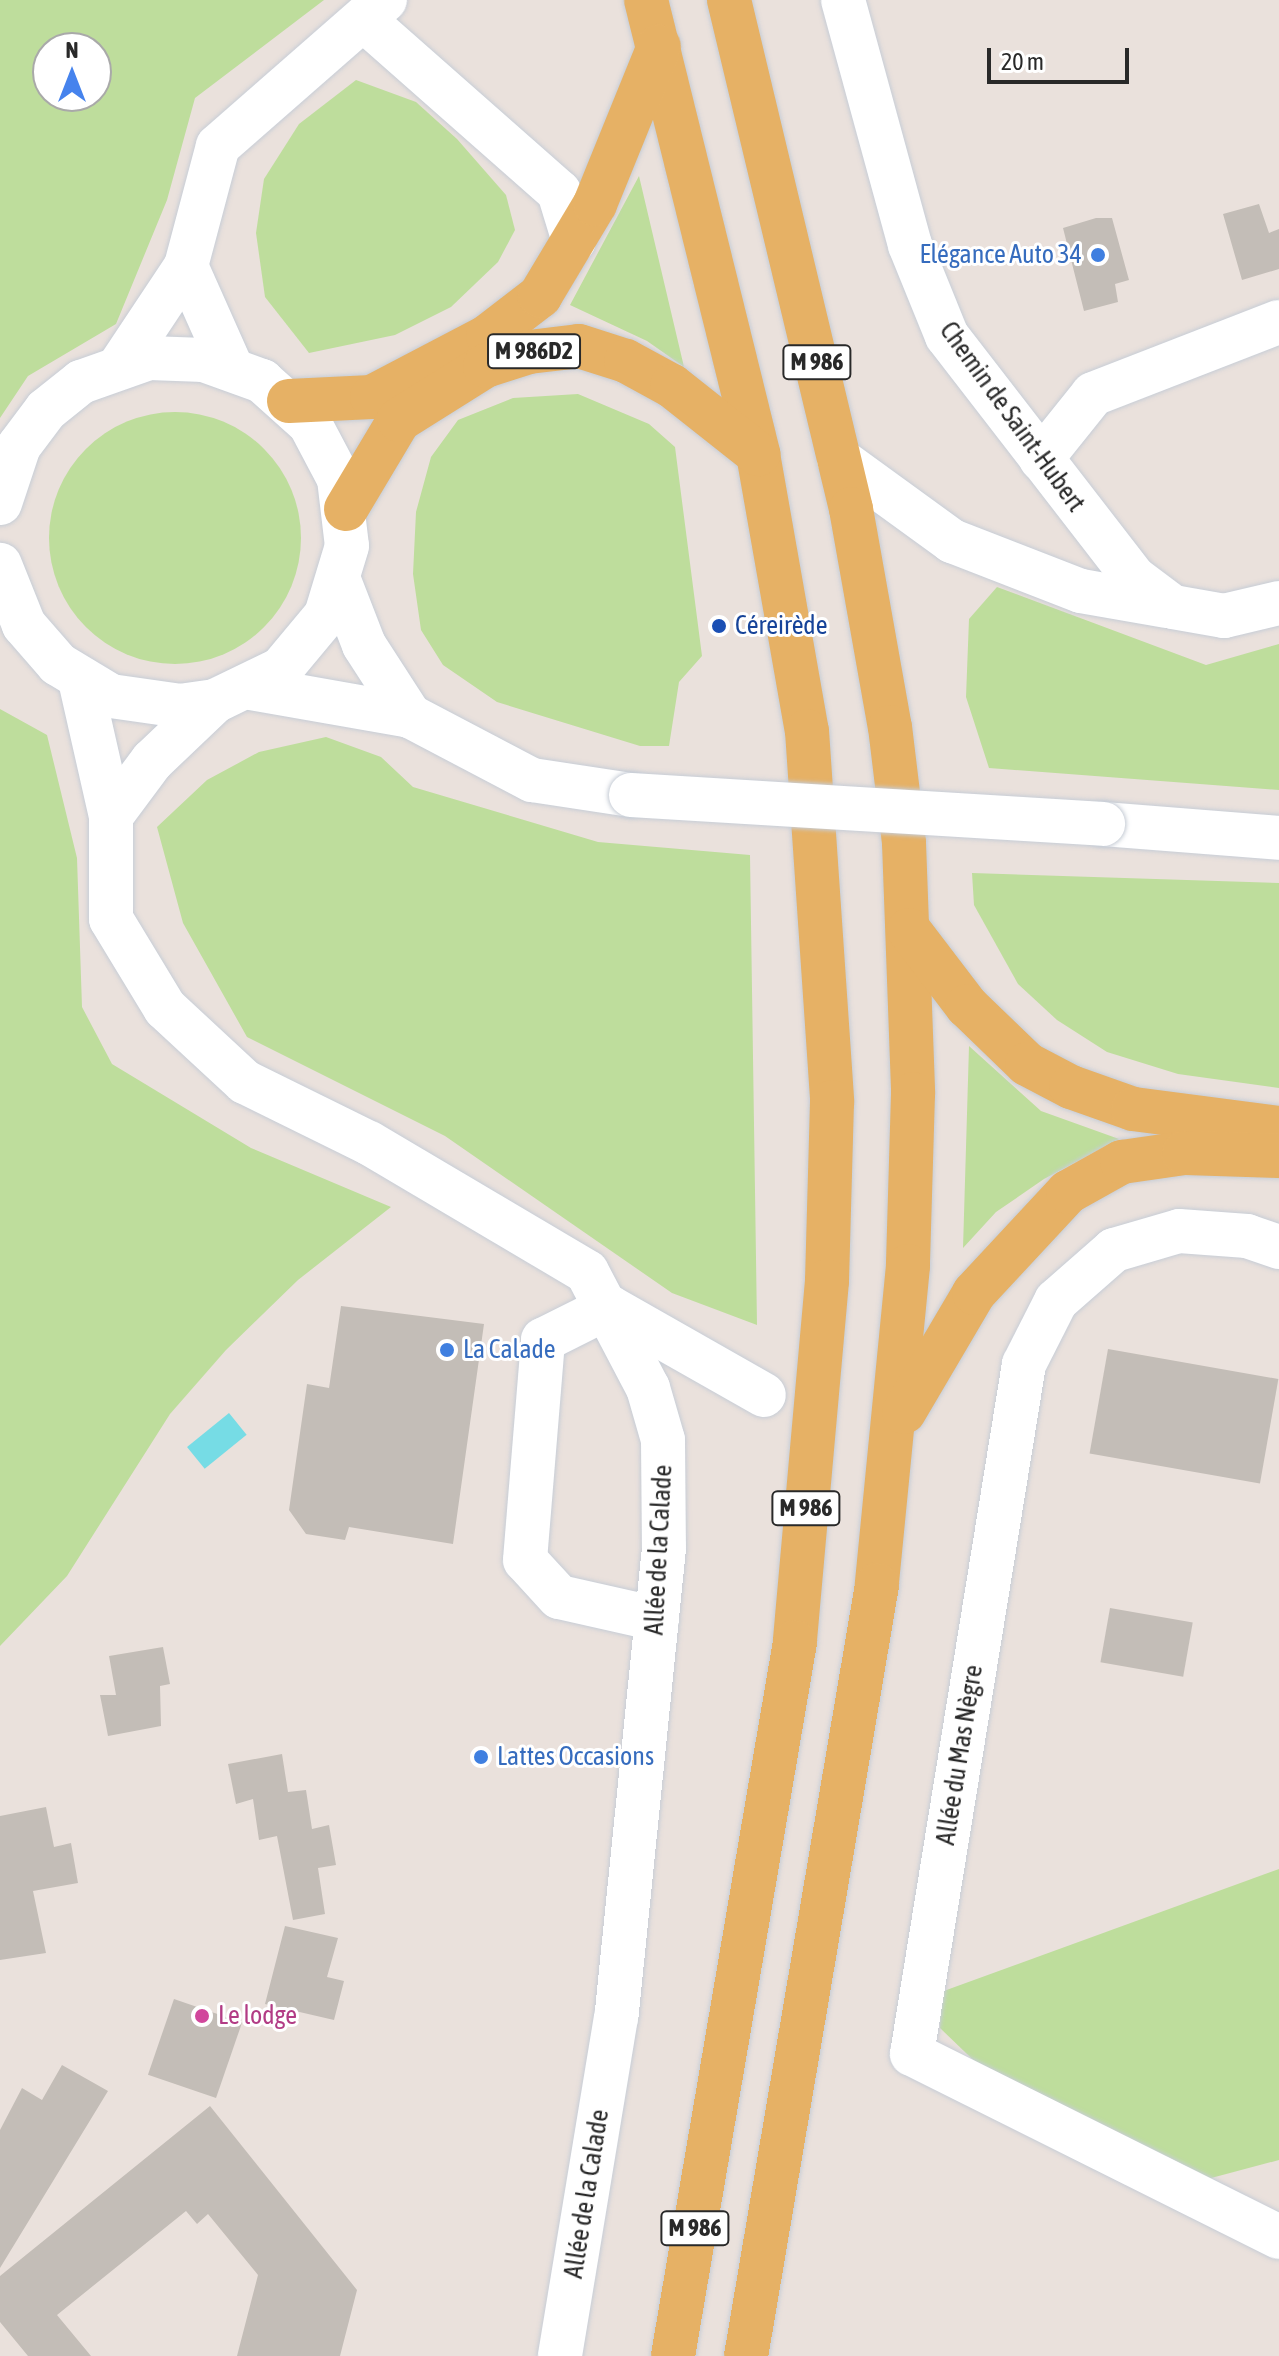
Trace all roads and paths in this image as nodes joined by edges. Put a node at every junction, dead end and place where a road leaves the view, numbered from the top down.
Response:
1 (646, 0) edge
2 (729, 0) edge
3 (843, 0) edge
4 (374, 10) edge
5 (659, 46) junction
6 (574, 241) junction
7 (186, 266) junction
8 (1279, 322) edge
9 (121, 364) junction
10 (231, 367) junction
11 (289, 401) junction
12 (758, 454) junction
13 (839, 459) junction
14 (1041, 459) junction
15 (0, 503) edge
16 (346, 509) junction
17 (0, 565) edge
18 (340, 583) junction
19 (1279, 603) edge
20 (1173, 607) junction
21 (12, 622) edge
22 (80, 680) junction
23 (233, 695) junction
24 (410, 716) junction
25 (111, 816) junction
26 (1279, 838) edge
27 (909, 930) junction
28 (1279, 1128) edge
29 (1279, 1156) edge
30 (1279, 1247) edge
31 (609, 1307) junction
32 (764, 1395) dead end
33 (896, 1428) junction
34 (657, 1619) junction
35 (1279, 2237) edge
36 (560, 2356) edge
37 (673, 2356) edge
38 (746, 2356) edge

1 - 5 main road, M 986
2 - 13 main road, M 986
3 - 14 street, Chemin de Saint-Hubert
4 - 6 street
4 - 7 street
5 - 6 main road
5 - 12 main road, M 986
6 - 11 main road
7 - 9 street
7 - 10 street
8 - 14 street
9 - 10 street
9 - 15 street
10 - 11 street
11 - 16 street
12 - 16 main road, M 986D2
12 - 37 main road, M 986
13 - 20 street
13 - 27 main road, M 986
14 - 20 street, Chemin de Saint-Hubert
16 - 18 street
17 - 21 street
18 - 23 street
18 - 24 street
19 - 20 street, Chemin de Saint-Hubert
21 - 22 street
22 - 23 street
22 - 25 street, Allée de la Calade
23 - 24 street
23 - 25 street
24 - 26 street, bridge
25 - 31 street, Allée de la Calade
27 - 28 main road
27 - 33 main road, M 986
29 - 33 main road, M 986
30 - 35 street, Allée du Mas Nègre
31 - 32 street
31 - 34 street, Allée de la Calade
31 - 34 street
33 - 38 main road, M 986
34 - 36 street, Allée de la Calade

